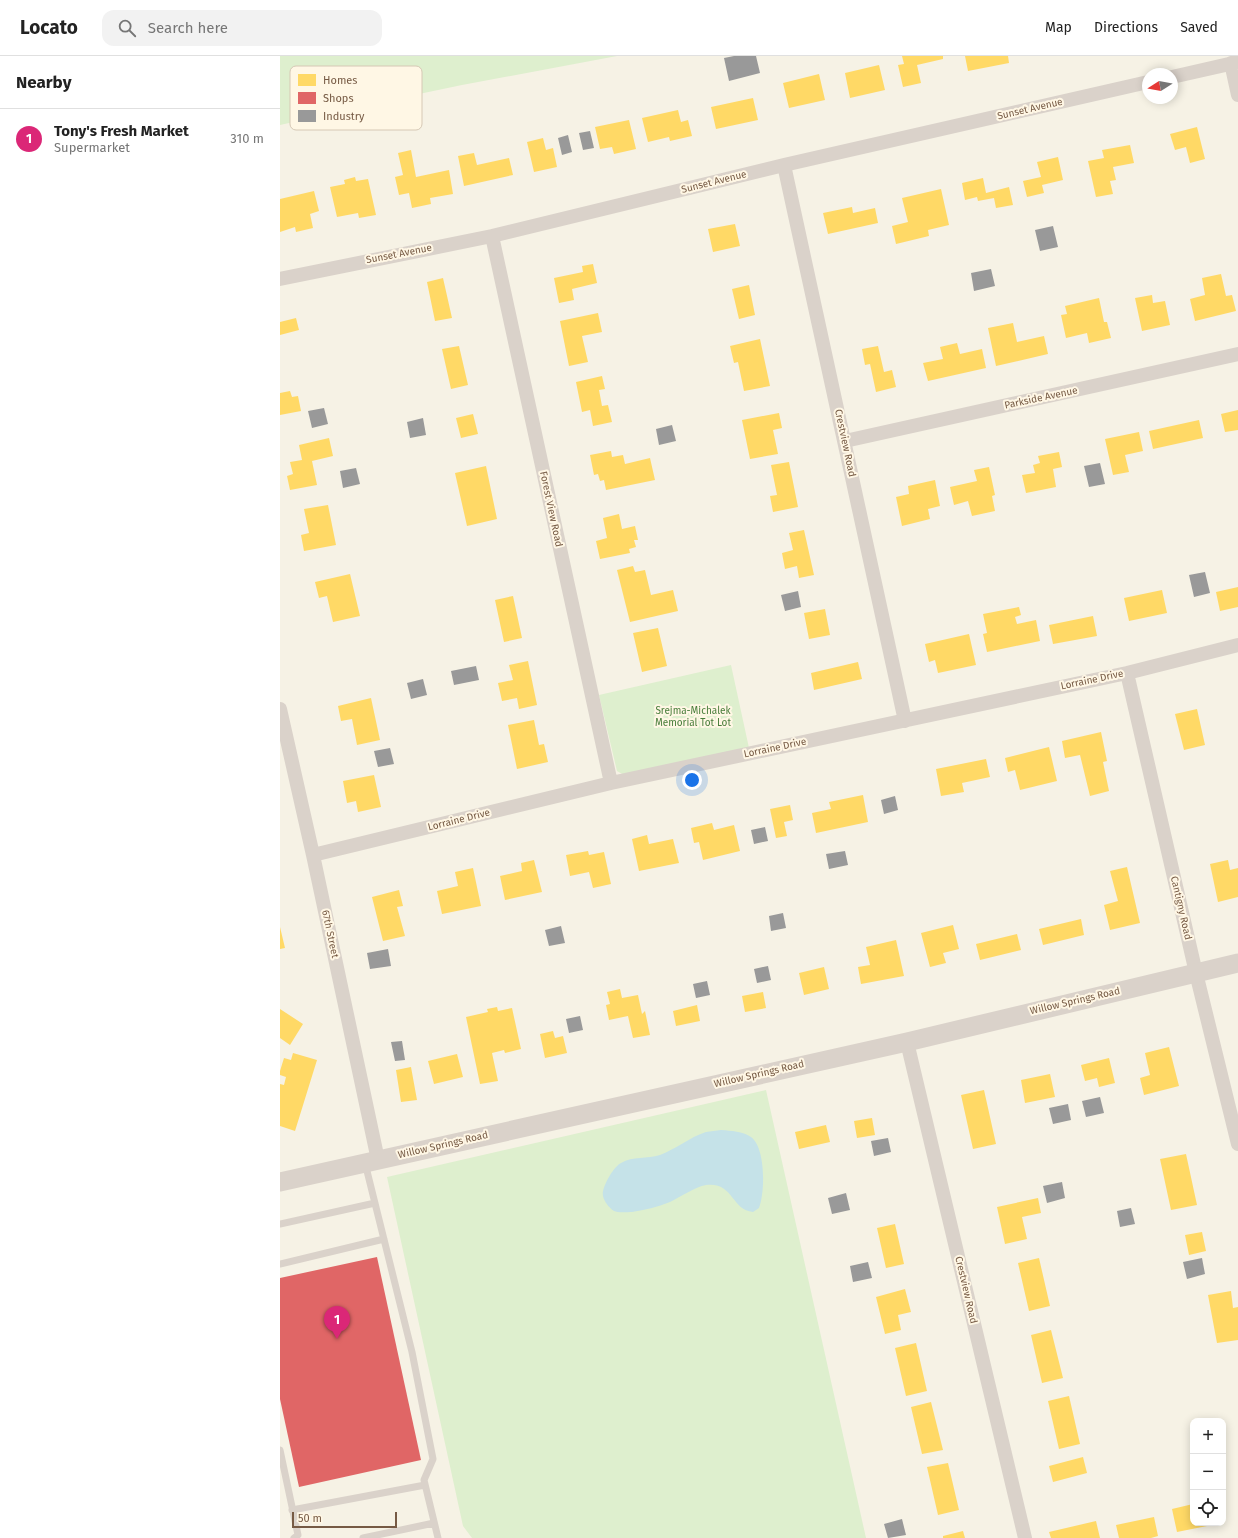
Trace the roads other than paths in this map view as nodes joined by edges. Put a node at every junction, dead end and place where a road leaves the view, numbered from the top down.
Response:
1 (1235, 62) edge
2 (1178, 76) edge
3 (1142, 83) edge
4 (1238, 94) edge
5 (784, 165) junction
6 (492, 236) junction
7 (280, 278) edge
8 (1238, 354) edge
9 (845, 441) junction
10 (1238, 645) edge
11 (1127, 672) junction
12 (280, 709) edge
13 (905, 721) junction
14 (283, 736) edge
15 (611, 783) junction
16 (313, 855) junction
17 (1238, 963) edge
18 (1196, 973) junction
19 (907, 1042) junction
20 (1238, 1144) edge
21 (371, 1161) junction
22 (280, 1182) edge
23 (375, 1203) junction
24 (280, 1224) edge
25 (384, 1239) junction
26 (280, 1264) edge
27 (280, 1450) edge
28 (425, 1485) junction
29 (292, 1510) junction
30 (434, 1523) junction
31 (297, 1537) edge
32 (363, 1538) edge
33 (438, 1538) edge
34 (1025, 1538) edge

1 - 2 street
1 - 4 street
3 - 5 street, Sunset Avenue
5 - 6 street, Sunset Avenue
5 - 9 street, Crestview Road
6 - 7 street, Sunset Avenue
6 - 15 street, Forest View Road
8 - 9 street, Parkside Avenue
9 - 13 street, Crestview Road
10 - 11 street, Lorraine Drive
11 - 13 street, Lorraine Drive
11 - 18 street, Cantigny Road
12 - 14 street, 67th Street
13 - 15 street, Lorraine Drive
14 - 16 street, 67th Street
15 - 16 street, Lorraine Drive
16 - 21 street, 67th Street
17 - 18 main road, Willow Springs Road
18 - 19 main road, Willow Springs Road
18 - 20 street, Cantigny Road
19 - 21 main road, Willow Springs Road
19 - 34 street, Crestview Road
21 - 22 main road, Willow Springs Road
21 - 23 lane
23 - 24 lane
23 - 25 lane
25 - 26 lane
25 - 28 lane
27 - 29 lane
28 - 29 lane
28 - 30 lane
29 - 31 lane
30 - 32 lane
30 - 33 lane

